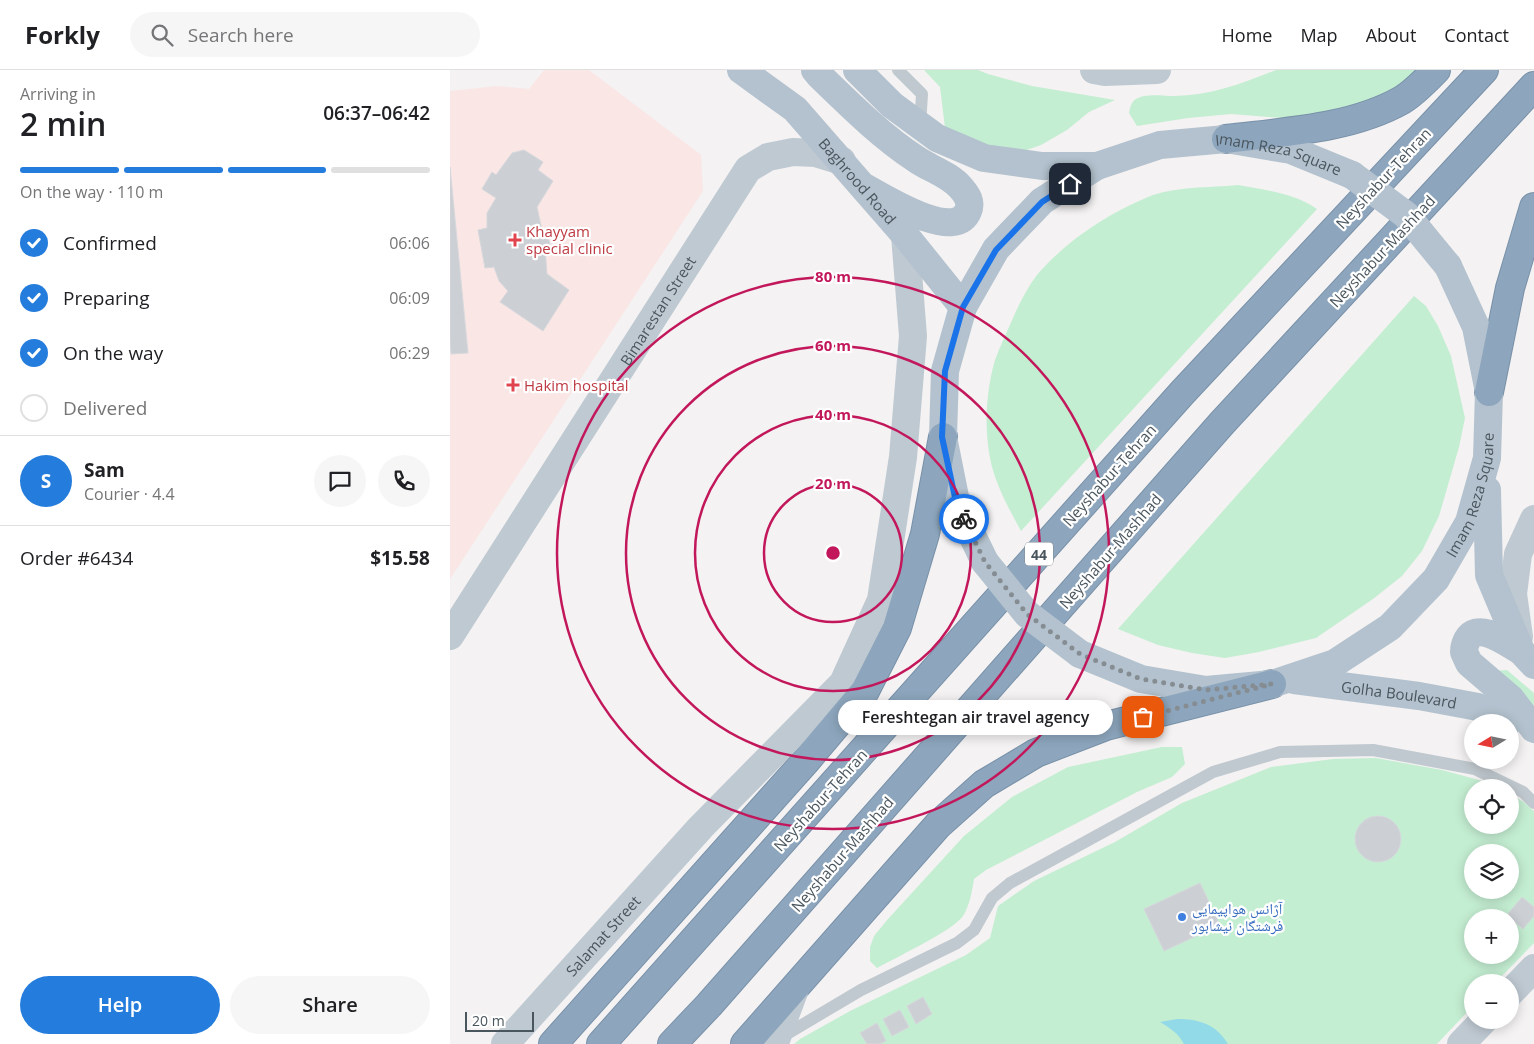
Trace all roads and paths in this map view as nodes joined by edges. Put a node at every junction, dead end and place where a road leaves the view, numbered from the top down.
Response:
1 (741, 70) edge
2 (815, 70) edge
3 (856, 70) edge
4 (898, 70) edge
5 (1094, 70) edge
6 (1157, 70) edge
7 (1436, 70) edge
8 (1484, 70) edge
9 (1534, 86) edge
10 (920, 126) junction
11 (1226, 139) junction
12 (842, 162) junction
13 (1097, 166) junction
14 (866, 188) junction
15 (1534, 207) edge
16 (905, 235) junction
17 (963, 307) junction
18 (1489, 392) junction
19 (942, 437) junction
20 (1487, 458) junction
21 (1534, 518) edge
22 (450, 636) edge
23 (1528, 658) edge
24 (1280, 682) junction
25 (1492, 714) edge
26 (1519, 728) edge
27 (1534, 729) edge
28 (1534, 736) edge
29 (1534, 802) edge
30 (649, 938) junction
31 (1534, 968) edge
32 (564, 979) junction
33 (1519, 984) edge
34 (795, 989) junction
35 (1476, 1029) edge
36 (774, 1042) edge
37 (505, 1044) edge
38 (553, 1044) edge
39 (601, 1044) edge
40 (672, 1044) edge
41 (745, 1044) edge
42 (1462, 1044) edge

1 - 12 main road, Baghrood Road
2 - 14 main road
3 - 10 main road
4 - 10 lane
5 - 6 main road
7 - 11 highway
8 - 39 highway, Neyshabur-Tehran / 44
9 - 40 highway, Neyshabur-Mashhad
10 - 13 main road
11 - 13 main road, Imam Reza Square
11 - 18 main road, Imam Reza Square, bridge
12 - 14 main road, Baghrood Road
12 - 22 main road, Bimarestan Street
13 - 17 main road, Imam Reza Square
14 - 16 main road, Baghrood Road
15 - 18 highway
16 - 17 main road, Baghrood Road
16 - 32 main road, Salamat Street
17 - 19 main road, Imam Reza Square
18 - 20 main road, Imam Reza Square
19 - 24 main road, Imam Reza Square, bridge
19 - 30 highway
20 - 23 main road
20 - 24 main road, Imam Reza Square
21 - 23 main road
23 - 27 main road
24 - 25 main road, Golha Boulevard
24 - 34 highway
26 - 28 main road, Golha Boulevard
29 - 36 lane
30 - 32 main road
30 - 38 highway
31 - 33 main road
32 - 37 main road, Salamat Street
34 - 36 main road
34 - 41 highway
35 - 42 main road

